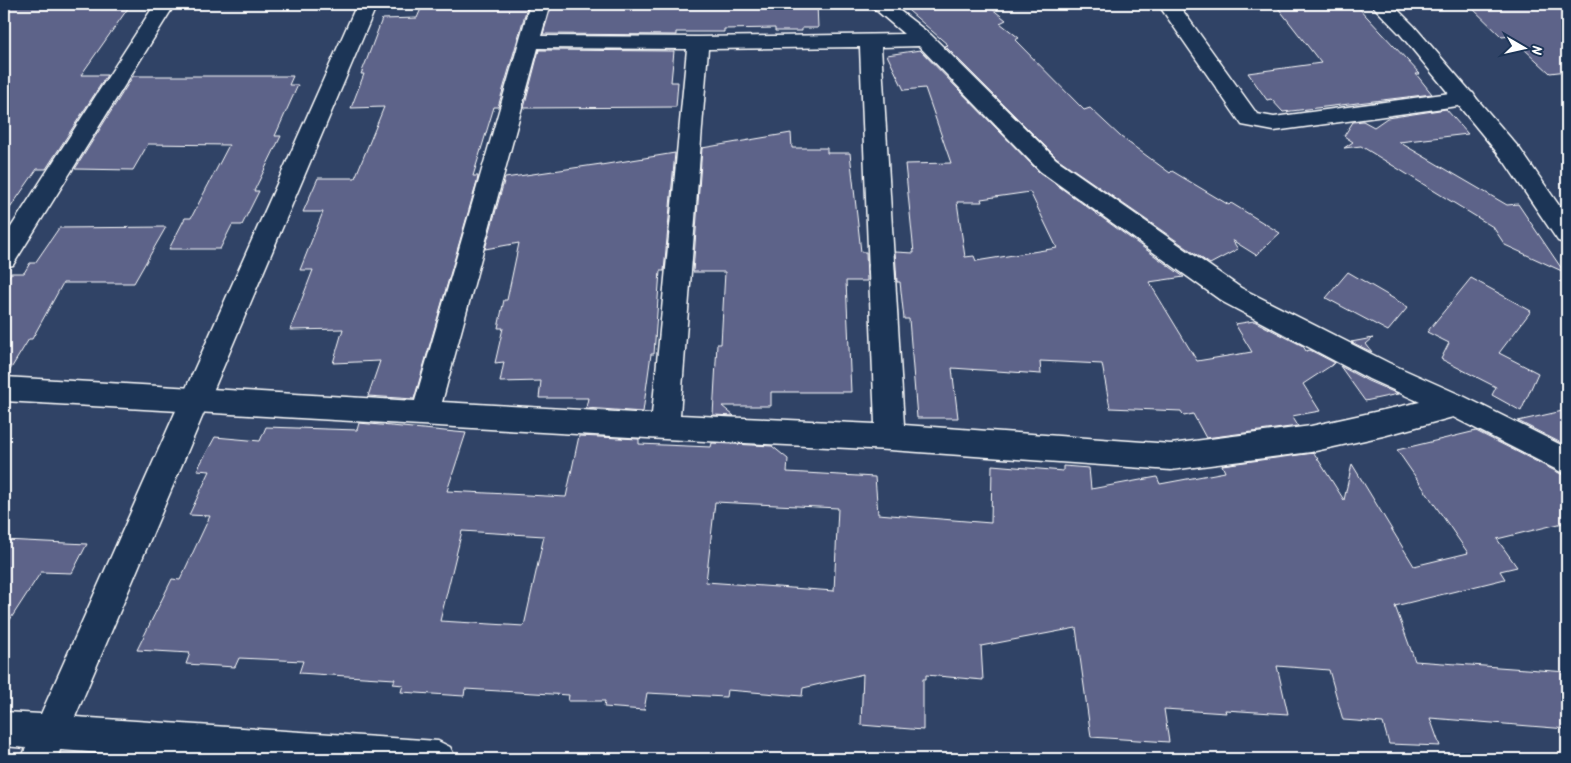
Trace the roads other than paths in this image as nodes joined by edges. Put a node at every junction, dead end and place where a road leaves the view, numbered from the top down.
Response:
1 (165, 4) edge
2 (367, 4) edge
3 (540, 4) edge
4 (879, 4) edge
5 (1168, 4) edge
6 (1382, 4) edge
7 (924, 40) junction
8 (531, 42) junction
9 (870, 42) junction
10 (698, 43) junction
11 (1465, 98) junction
12 (1567, 235) edge
13 (4, 258) edge
14 (4, 389) edge
15 (195, 400) junction
16 (1456, 405) junction
17 (425, 413) junction
18 (665, 427) junction
19 (890, 437) junction
20 (1567, 462) edge
21 (4, 730) edge
22 (45, 746) edge
23 (438, 759) edge

1 - 13 street
2 - 15 street
3 - 8 street
4 - 7 street
5 - 11 street
6 - 11 street
7 - 9 street
7 - 16 street
8 - 10 street
8 - 17 street
9 - 10 street
9 - 19 street
10 - 18 street
11 - 12 street
14 - 15 street
15 - 17 street
15 - 22 street
16 - 19 street
16 - 20 street
17 - 18 street
18 - 19 street
21 - 22 street
22 - 23 street

